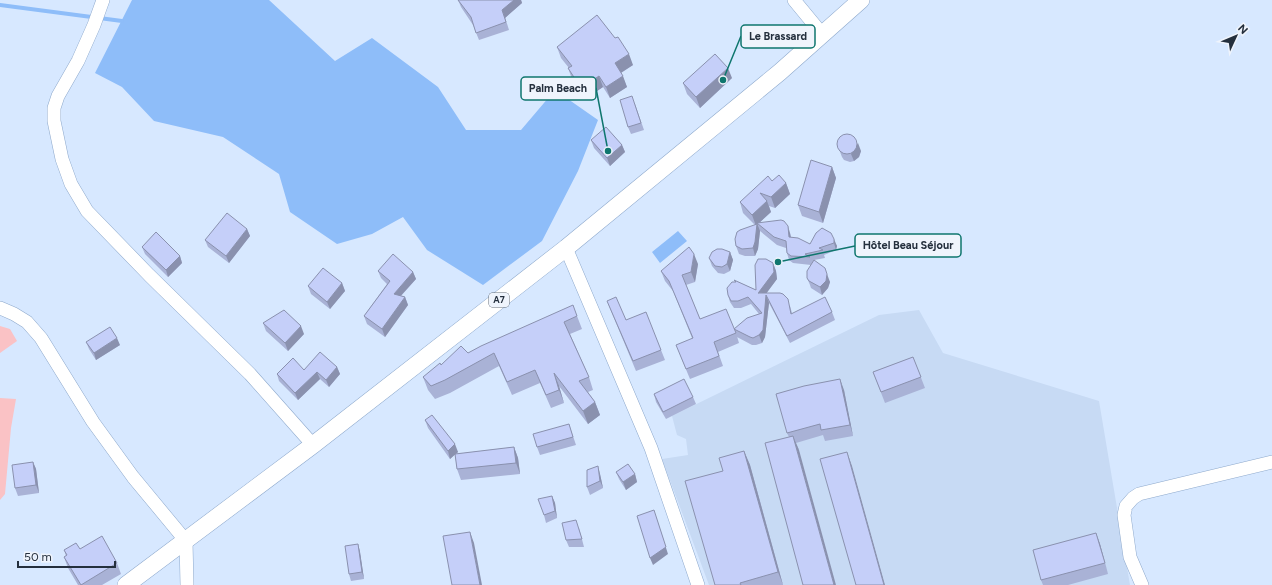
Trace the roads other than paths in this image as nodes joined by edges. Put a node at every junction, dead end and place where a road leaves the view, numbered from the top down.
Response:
1 (103, 0) edge
2 (794, 0) edge
3 (861, 0) edge
4 (822, 34) junction
5 (566, 248) junction
6 (0, 308) edge
7 (313, 445) junction
8 (1272, 462) edge
9 (186, 541) junction
10 (126, 585) edge
11 (187, 585) edge
12 (698, 585) edge
13 (1142, 585) edge

1 - 7 street
2 - 4 street
3 - 4 main road, A7
4 - 5 main road, A7
5 - 7 main road, A7
5 - 12 street
6 - 9 street
7 - 9 main road, A7
8 - 13 street
9 - 10 main road, A7
9 - 11 street

